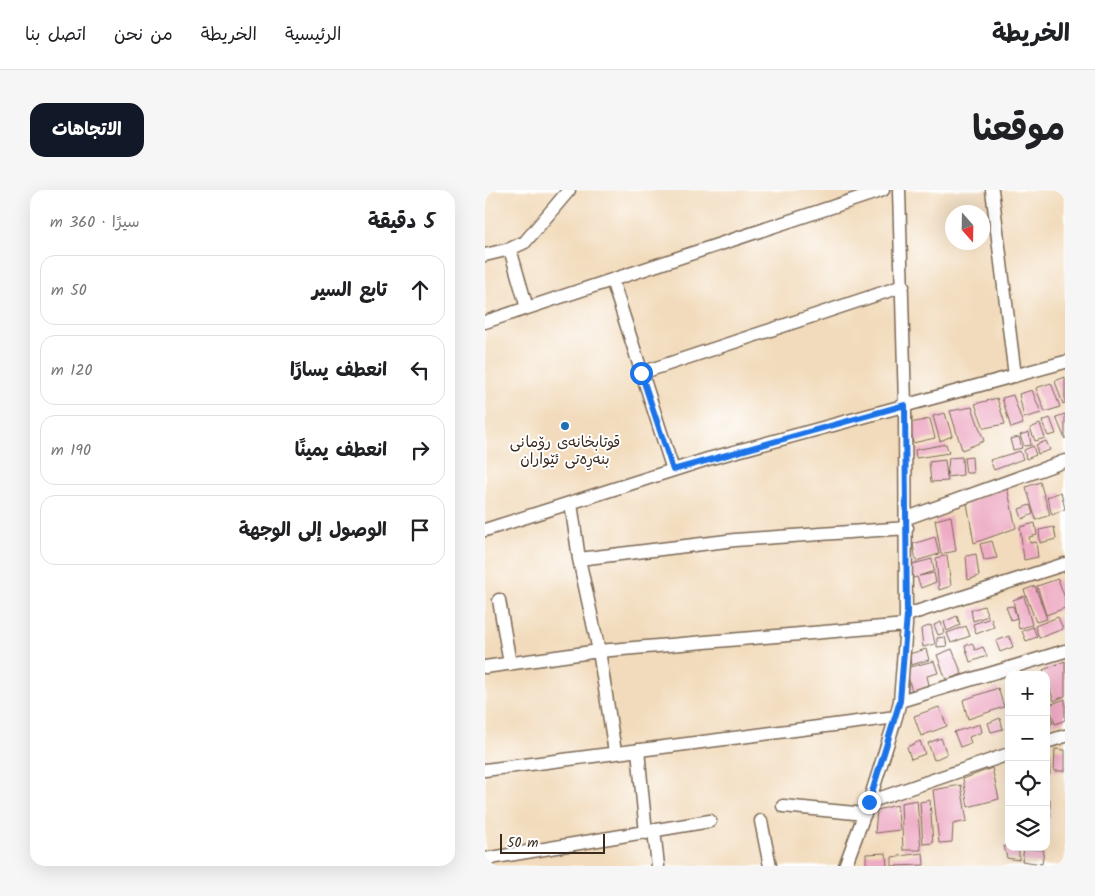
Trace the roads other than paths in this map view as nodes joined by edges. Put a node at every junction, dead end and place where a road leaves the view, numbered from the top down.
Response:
1 (569, 190) edge
2 (883, 190) edge
3 (899, 190) edge
4 (992, 190) edge
5 (862, 193) edge
6 (511, 249) junction
7 (485, 255) edge
8 (612, 280) junction
9 (903, 286) junction
10 (527, 308) junction
11 (485, 322) edge
12 (1065, 362) edge
13 (641, 373) junction
14 (1015, 376) junction
15 (905, 405) junction
16 (1065, 461) edge
17 (673, 470) junction
18 (571, 503) junction
19 (907, 523) junction
20 (485, 530) edge
21 (579, 558) junction
22 (1065, 564) edge
23 (499, 600) dead end
24 (906, 620) junction
25 (599, 651) junction
26 (1065, 651) edge
27 (510, 664) junction
28 (485, 667) edge
29 (900, 701) junction
30 (896, 717) junction
31 (1065, 736) edge
32 (1050, 741) edge
33 (638, 750) junction
34 (615, 752) junction
35 (1005, 756) edge
36 (485, 770) edge
37 (783, 806) dead end
38 (867, 808) junction
39 (710, 821) dead end
40 (761, 822) dead end
41 (650, 831) junction
42 (485, 859) edge
43 (658, 866) edge
44 (770, 866) edge
45 (845, 866) edge

1 - 6 street
2 - 5 street
3 - 9 street
4 - 14 street
5 - 8 street
6 - 7 street
6 - 10 street
8 - 10 street
8 - 13 street
9 - 13 street
9 - 15 street
10 - 11 street
12 - 14 street
13 - 17 street
14 - 15 street
15 - 17 street
15 - 19 street
16 - 19 street
17 - 18 street
18 - 20 street
18 - 21 street
19 - 21 street
19 - 24 street
21 - 25 street
22 - 24 street
23 - 27 street
24 - 25 street
24 - 29 street
25 - 27 street
25 - 34 street
26 - 29 street
27 - 28 street
29 - 30 street
30 - 33 street
30 - 38 street
31 - 32 street
33 - 34 street
33 - 41 street
34 - 36 street
35 - 38 street
37 - 38 street
38 - 45 street
39 - 41 street
40 - 44 street
41 - 42 street
41 - 43 street

